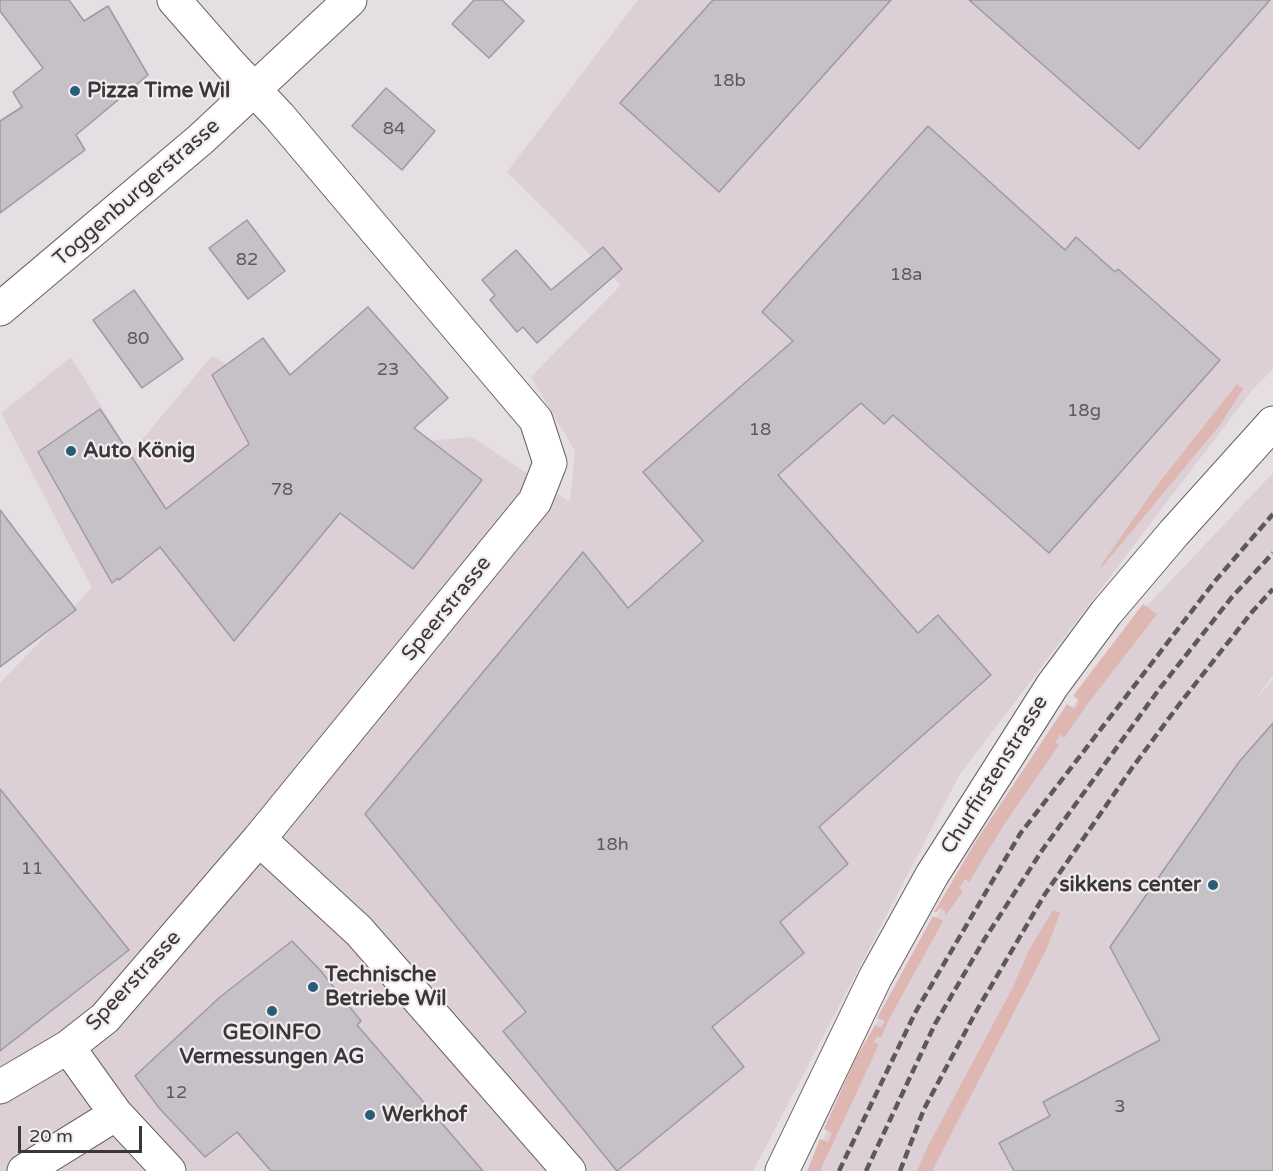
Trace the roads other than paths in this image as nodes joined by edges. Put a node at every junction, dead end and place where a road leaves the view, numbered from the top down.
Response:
1 (174, 0) edge
2 (350, 0) edge
3 (255, 90) junction
4 (0, 309) edge
5 (1273, 423) edge
6 (259, 839) junction
7 (68, 1047) junction
8 (0, 1087) edge
9 (116, 1114) junction
10 (166, 1170) edge
11 (24, 1171) edge
12 (569, 1171) edge
13 (782, 1171) edge

1 - 3 street, Speerstrasse
2 - 3 street, Toggenburgerstrasse
3 - 4 street, Toggenburgerstrasse
3 - 6 street, Speerstrasse
5 - 13 street, Churfirstenstrasse
6 - 7 street, Speerstrasse
6 - 12 street
7 - 8 street, Speerstrasse
7 - 9 street
9 - 10 street
9 - 11 street

